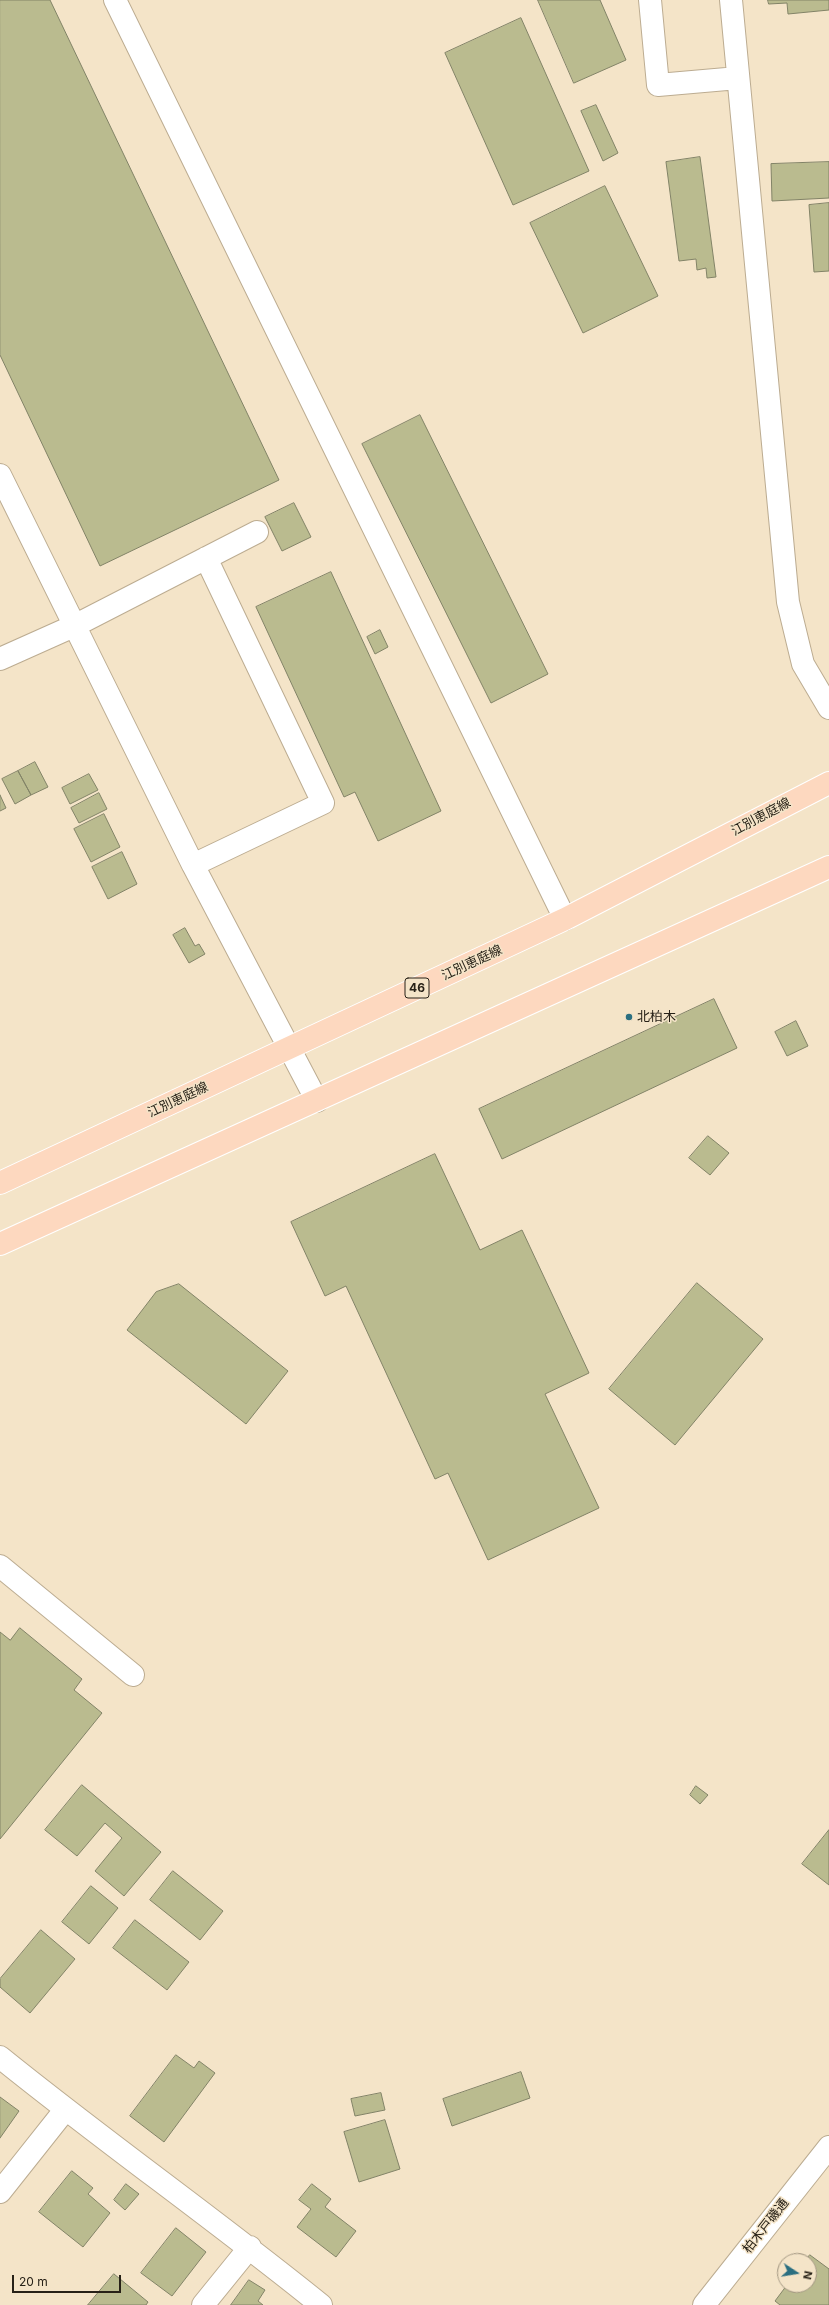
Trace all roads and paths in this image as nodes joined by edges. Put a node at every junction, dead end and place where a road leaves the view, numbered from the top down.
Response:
1 (116, 0) edge
2 (650, 0) edge
3 (731, 0) edge
4 (738, 78) junction
5 (0, 475) edge
6 (257, 532) dead end
7 (206, 558) junction
8 (76, 625) junction
9 (0, 659) edge
10 (829, 708) edge
11 (829, 783) edge
12 (193, 865) junction
13 (829, 867) edge
14 (565, 919) junction
15 (289, 1048) junction
16 (317, 1102) junction
17 (0, 1183) edge
18 (0, 1244) edge
19 (0, 1566) edge
20 (133, 1675) dead end
21 (0, 2057) edge
22 (65, 2110) junction
23 (829, 2147) edge
24 (0, 2192) edge
25 (250, 2247) junction
26 (204, 2305) edge
27 (321, 2305) edge
28 (704, 2305) edge

1 - 14 street
2 - 4 street
3 - 4 street
4 - 10 street
5 - 8 street
6 - 7 street
7 - 8 street
7 - 12 street
8 - 9 street
8 - 12 street
11 - 14 main road, 江別恵庭線 / 46
12 - 15 street
13 - 16 main road
14 - 15 main road, 江別恵庭線 / 46
15 - 16 street
15 - 17 main road, 江別恵庭線 / 46
16 - 18 main road
19 - 20 street
21 - 22 street
22 - 24 street
22 - 25 street
23 - 28 street, 柏木戸磯通
25 - 26 street
25 - 27 street

